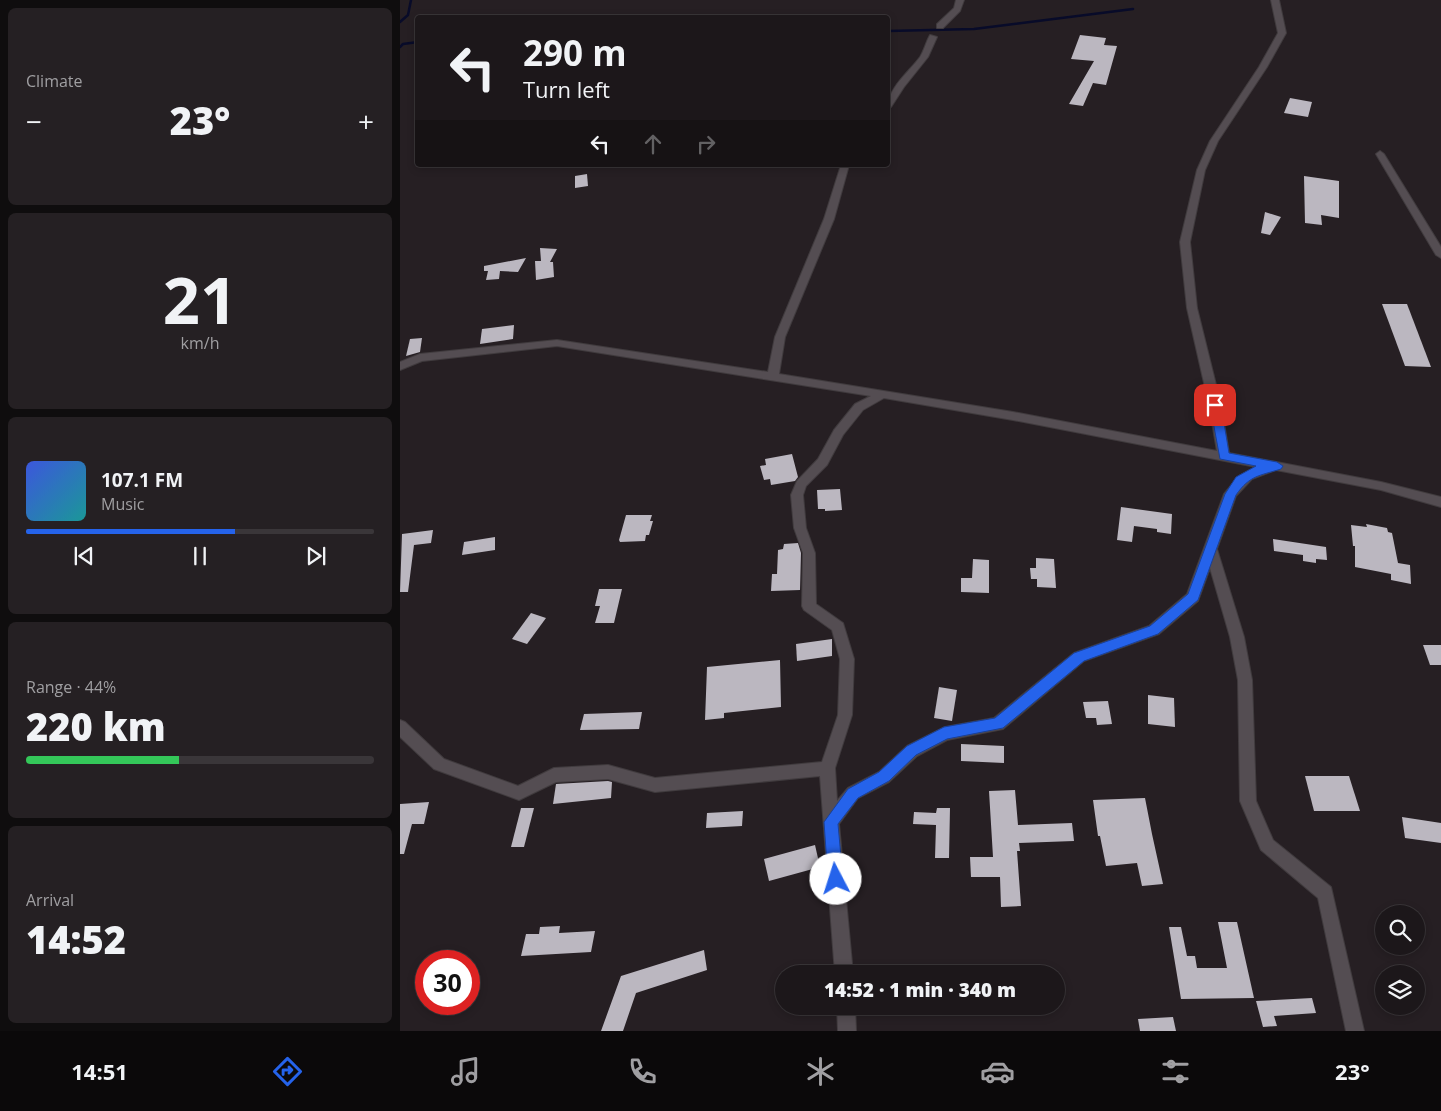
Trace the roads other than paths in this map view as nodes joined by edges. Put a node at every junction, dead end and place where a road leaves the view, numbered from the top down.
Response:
1 (960, 0) edge
2 (1275, 0) edge
3 (940, 26) dead end
4 (933, 38) dead end
5 (890, 102) edge
6 (1380, 154) dead end
7 (844, 167) edge
8 (1441, 255) edge
9 (400, 366) edge
10 (773, 376) junction
11 (883, 394) junction
12 (1224, 456) junction
13 (1277, 466) junction
14 (1441, 502) edge
15 (1211, 550) junction
16 (400, 727) edge
17 (827, 768) junction
18 (831, 822) junction
19 (843, 965) edge
20 (846, 1015) edge
21 (847, 1031) edge
22 (1355, 1031) edge

1 - 3 street
2 - 12 street
4 - 5 street
6 - 8 street
7 - 10 street
9 - 10 street
10 - 11 street
11 - 12 street
11 - 17 street
12 - 13 street
13 - 14 street
13 - 15 street
15 - 18 street
15 - 22 street
16 - 17 street
17 - 18 street
18 - 19 street
20 - 21 street

